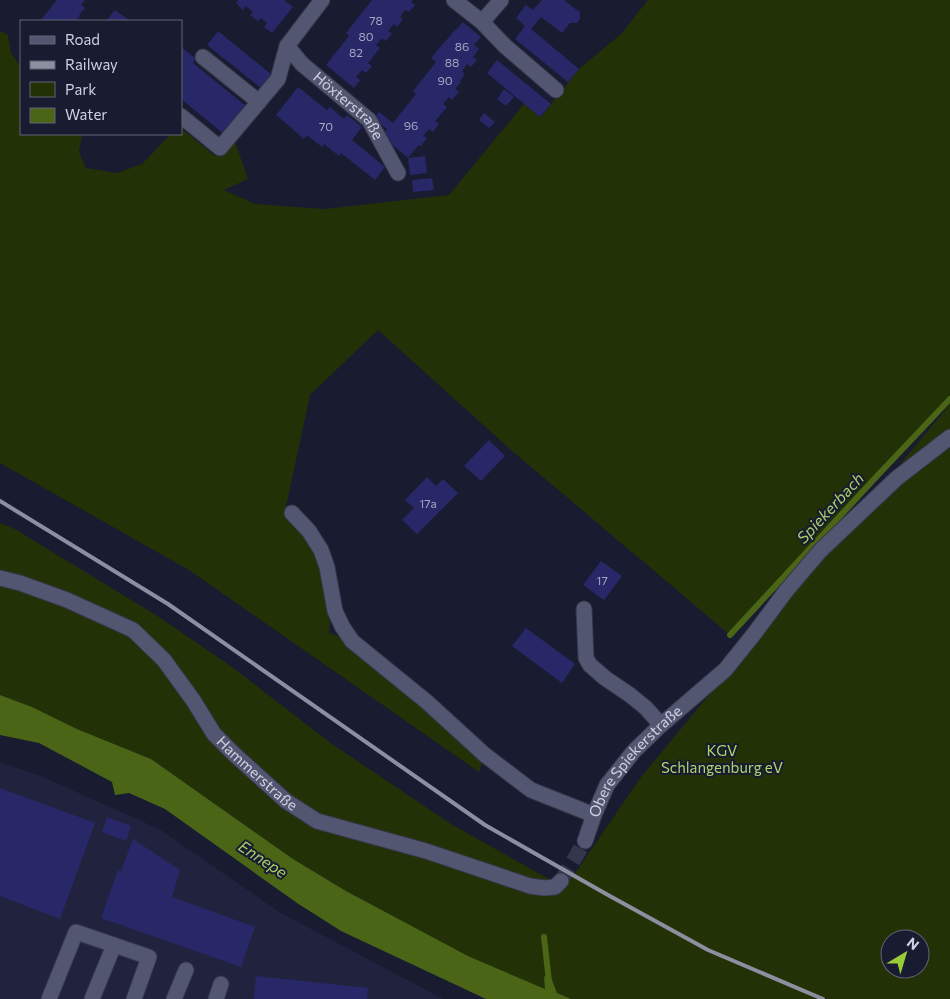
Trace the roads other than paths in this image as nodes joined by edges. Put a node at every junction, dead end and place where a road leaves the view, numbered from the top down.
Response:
1 (322, 0) edge
2 (454, 0) edge
3 (501, 0) edge
4 (482, 22) junction
5 (287, 46) junction
6 (202, 57) dead end
7 (556, 90) dead end
8 (259, 102) junction
9 (182, 117) edge
10 (398, 173) dead end
11 (950, 437) edge
12 (292, 513) dead end
13 (0, 578) edge
14 (584, 609) dead end
15 (661, 725) junction
16 (594, 815) junction
17 (584, 841) tunnel mouth
18 (561, 881) tunnel mouth
19 (114, 945) junction
20 (186, 970) dead end
21 (221, 984) dead end
22 (49, 999) edge
23 (92, 999) edge
24 (134, 999) edge
25 (174, 999) edge
26 (216, 999) edge

1 - 5 street
2 - 4 street
3 - 4 street
4 - 7 street
5 - 8 street
5 - 10 street, Höxterstraße
6 - 8 street
8 - 9 street
11 - 15 street, Obere Spiekerstraße
12 - 16 street, Obere Spiekerstraße
13 - 18 street, Hammerstraße
14 - 15 street
15 - 16 street, Obere Spiekerstraße
16 - 17 street
19 - 22 street
19 - 23 street
19 - 24 street
20 - 25 street
21 - 26 street

